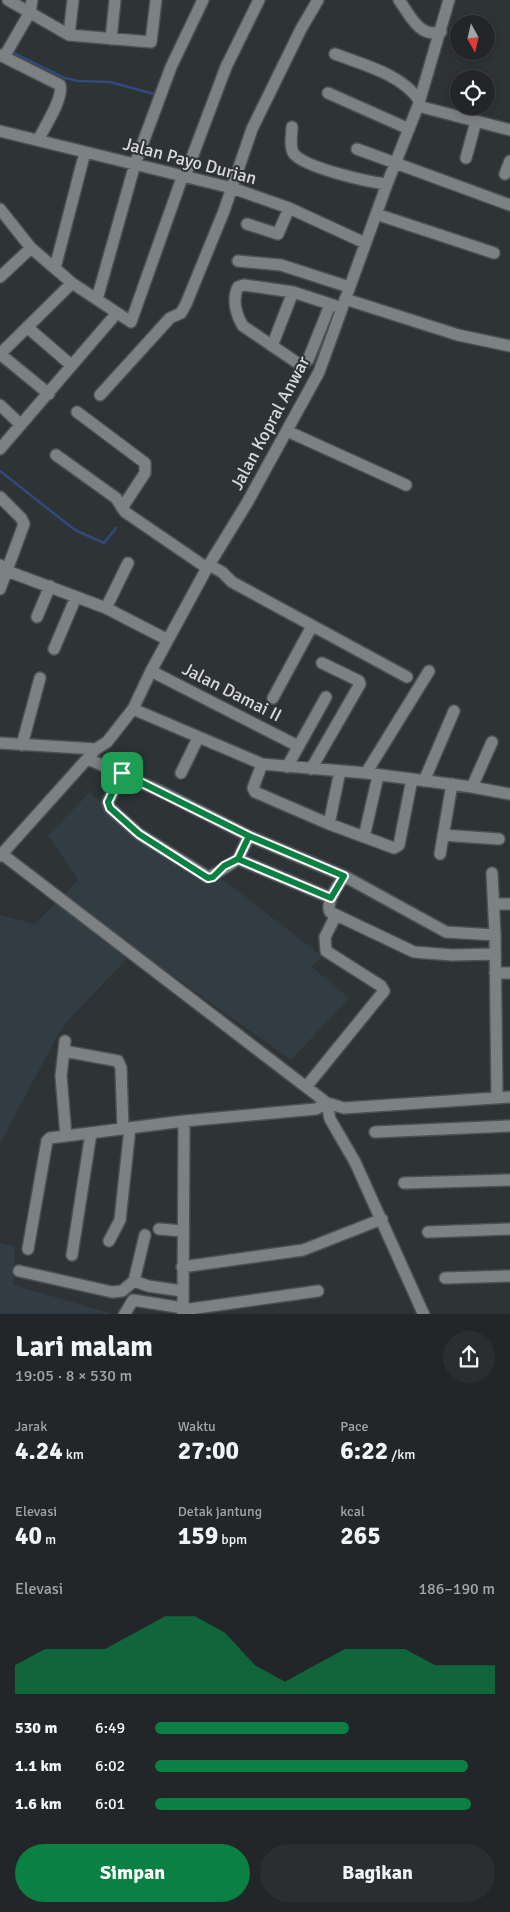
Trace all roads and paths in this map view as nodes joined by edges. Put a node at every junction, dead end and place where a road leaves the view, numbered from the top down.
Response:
1 (8, 0) edge
2 (32, 0) edge
3 (73, 0) edge
4 (115, 0) edge
5 (156, 0) edge
6 (203, 0) edge
7 (259, 0) edge
8 (318, 0) edge
9 (399, 0) edge
10 (449, 0) edge
11 (30, 12) junction
12 (441, 32) junction
13 (69, 35) junction
14 (111, 39) junction
15 (5, 52) edge
16 (335, 54) dead end
17 (328, 93) dead end
18 (418, 103) junction
19 (476, 121) junction
20 (292, 126) dead end
21 (409, 129) junction
22 (510, 130) edge
23 (0, 131) edge
24 (38, 140) junction
25 (357, 149) dead end
26 (85, 152) junction
27 (466, 158) dead end
28 (510, 162) edge
29 (135, 164) junction
30 (395, 165) junction
31 (505, 174) dead end
32 (184, 175) junction
33 (386, 184) junction
34 (232, 188) junction
35 (510, 205) edge
36 (289, 208) junction
37 (0, 209) edge
38 (376, 214) junction
39 (247, 224) dead end
40 (366, 243) junction
41 (31, 248) junction
42 (494, 253) dead end
43 (238, 261) dead end
44 (55, 268) junction
45 (0, 277) edge
46 (72, 283) junction
47 (349, 287) junction
48 (293, 292) junction
49 (97, 299) junction
50 (339, 304) junction
51 (116, 314) junction
52 (27, 327) junction
53 (272, 346) junction
54 (510, 346) edge
55 (0, 354) edge
56 (71, 365) junction
57 (49, 394) junction
58 (100, 395) dead end
59 (0, 405) edge
60 (77, 412) dead end
61 (21, 425) junction
62 (287, 430) junction
63 (0, 449) edge
64 (56, 455) dead end
65 (406, 485) dead end
66 (0, 497) edge
67 (122, 508) junction
68 (128, 564) dead end
69 (208, 567) junction
70 (3, 568) edge
71 (50, 586) junction
72 (0, 589) edge
73 (76, 596) junction
74 (106, 608) junction
75 (37, 617) dead end
76 (312, 626) junction
77 (168, 640) junction
78 (54, 649) dead end
79 (322, 663) dead end
80 (151, 671) junction
81 (429, 671) dead end
82 (407, 677) dead end
83 (40, 678) dead end
84 (326, 697) dead end
85 (273, 698) dead end
86 (133, 709) junction
87 (454, 711) dead end
88 (198, 738) junction
89 (492, 742) dead end
90 (0, 743) edge
91 (22, 745) junction
92 (298, 746) junction
93 (96, 749) junction
94 (88, 759) junction
95 (262, 764) junction
96 (286, 767) junction
97 (311, 769) junction
98 (340, 771) junction
99 (122, 773) junction
100 (181, 773) dead end
101 (366, 774) junction
102 (378, 776) junction
103 (412, 779) junction
104 (424, 781) junction
105 (452, 784) junction
106 (472, 787) junction
107 (510, 794) edge
108 (329, 824) junction
109 (443, 835) junction
110 (249, 836) junction
111 (364, 837) junction
112 (499, 839) dead end
113 (440, 854) dead end
114 (1, 855) edge
115 (238, 859) junction
116 (492, 873) dead end
117 (344, 876) junction
118 (331, 898) junction
119 (494, 904) junction
120 (510, 904) edge
121 (336, 915) junction
122 (495, 935) junction
123 (495, 954) junction
124 (495, 973) junction
125 (510, 973) edge
126 (306, 1087) junction
127 (497, 1097) junction
128 (510, 1097) edge
129 (329, 1104) junction
130 (184, 1121) junction
131 (510, 1126) edge
132 (127, 1129) junction
133 (375, 1132) dead end
134 (92, 1133) junction
135 (66, 1136) junction
136 (510, 1180) edge
137 (404, 1183) dead end
138 (382, 1219) junction
139 (159, 1229) dead end
140 (510, 1229) edge
141 (182, 1231) junction
142 (428, 1232) dead end
143 (145, 1235) dead end
144 (109, 1241) dead end
145 (28, 1249) dead end
146 (72, 1255) dead end
147 (182, 1267) junction
148 (20, 1272) dead end
149 (510, 1276) edge
150 (445, 1278) dead end
151 (134, 1281) junction
152 (182, 1291) junction
153 (318, 1291) dead end
154 (183, 1311) edge
155 (124, 1314) edge
156 (424, 1314) edge

1 - 11 street
2 - 11 street
3 - 13 street
4 - 14 street
5 - 14 street
6 - 29 street
7 - 32 street
8 - 34 street
9 - 12 street
10 - 12 street, Jalan Kopral Anwar
11 - 13 street
11 - 15 street
12 - 18 street, Jalan Kopral Anwar
13 - 14 street
15 - 24 street
16 - 18 street
17 - 21 street
18 - 19 street
18 - 21 street, Jalan Kopral Anwar
19 - 22 street
19 - 27 street
20 - 33 street
21 - 30 street, Jalan Kopral Anwar
23 - 24 street, Jalan Payo Durian
24 - 26 street, Jalan Payo Durian
25 - 30 street
26 - 29 street, Jalan Payo Durian
26 - 44 street
28 - 31 street
29 - 32 street, Jalan Payo Durian
29 - 49 street
30 - 33 street, Jalan Kopral Anwar
30 - 35 street
32 - 34 street, Jalan Payo Durian
32 - 51 street
33 - 38 street, Jalan Kopral Anwar
34 - 36 street, Jalan Payo Durian
34 - 58 street
36 - 39 street
36 - 40 street, Jalan Payo Durian
37 - 41 street
38 - 40 street, Jalan Kopral Anwar
38 - 42 street
40 - 47 street, Jalan Kopral Anwar
41 - 44 street
41 - 45 street
43 - 47 street
44 - 46 street
46 - 49 street
46 - 52 street
47 - 50 street, Jalan Kopral Anwar
48 - 50 street
48 - 53 street
48 - 53 street
49 - 51 street
50 - 53 street
50 - 54 street
50 - 62 street, Jalan Kopral Anwar
51 - 56 street
52 - 55 street
52 - 56 street
55 - 57 street
56 - 57 street
57 - 61 street
59 - 61 street
60 - 67 street
61 - 63 street
62 - 65 street
62 - 69 street, Jalan Kopral Anwar
64 - 67 street
66 - 70 street
67 - 69 street
68 - 74 street
69 - 76 street
69 - 77 street, Jalan Kopral Anwar
70 - 71 street
70 - 72 street
71 - 73 street
71 - 75 street
73 - 74 street
73 - 78 street
74 - 77 street
76 - 82 street
76 - 85 street
77 - 80 street, Jalan Kopral Anwar
79 - 97 street
80 - 86 street, Jalan Kopral Anwar
80 - 92 street, Jalan Damai II
81 - 101 street
83 - 91 street
84 - 92 street
86 - 88 street
86 - 93 street, Jalan Kopral Anwar
87 - 104 street
88 - 95 street
88 - 100 street
89 - 106 street
90 - 91 street
91 - 93 street
92 - 96 street
93 - 94 street, Jalan Kopral Anwar
94 - 99 street
94 - 114 street, Jalan Kopral Anwar
95 - 96 street
95 - 108 street
96 - 97 street
97 - 98 street
98 - 101 street
98 - 108 street
99 - 110 street
99 - 115 street
101 - 102 street
102 - 103 street
102 - 111 street
103 - 104 street
103 - 111 street
104 - 105 street
105 - 106 street
105 - 109 street
106 - 107 street
108 - 111 street
109 - 112 street
109 - 113 street
110 - 115 street
110 - 117 street
114 - 126 street
115 - 118 street
116 - 119 street
117 - 118 street
117 - 122 street
118 - 121 street
119 - 120 street
119 - 122 street
121 - 123 street
121 - 126 street
122 - 123 street
123 - 124 street
124 - 125 street
124 - 127 street
126 - 129 street
127 - 128 street
127 - 129 street
129 - 130 street
129 - 138 street
130 - 132 street
130 - 141 street
131 - 133 street
132 - 134 street
132 - 135 street
132 - 144 street
134 - 135 street
134 - 146 street
135 - 145 street
136 - 137 street
138 - 147 street
138 - 156 street
139 - 141 street
140 - 142 street
141 - 147 street
143 - 151 street
147 - 152 street
148 - 151 street
149 - 150 street
151 - 152 street
152 - 154 street
153 - 154 street
154 - 155 street

